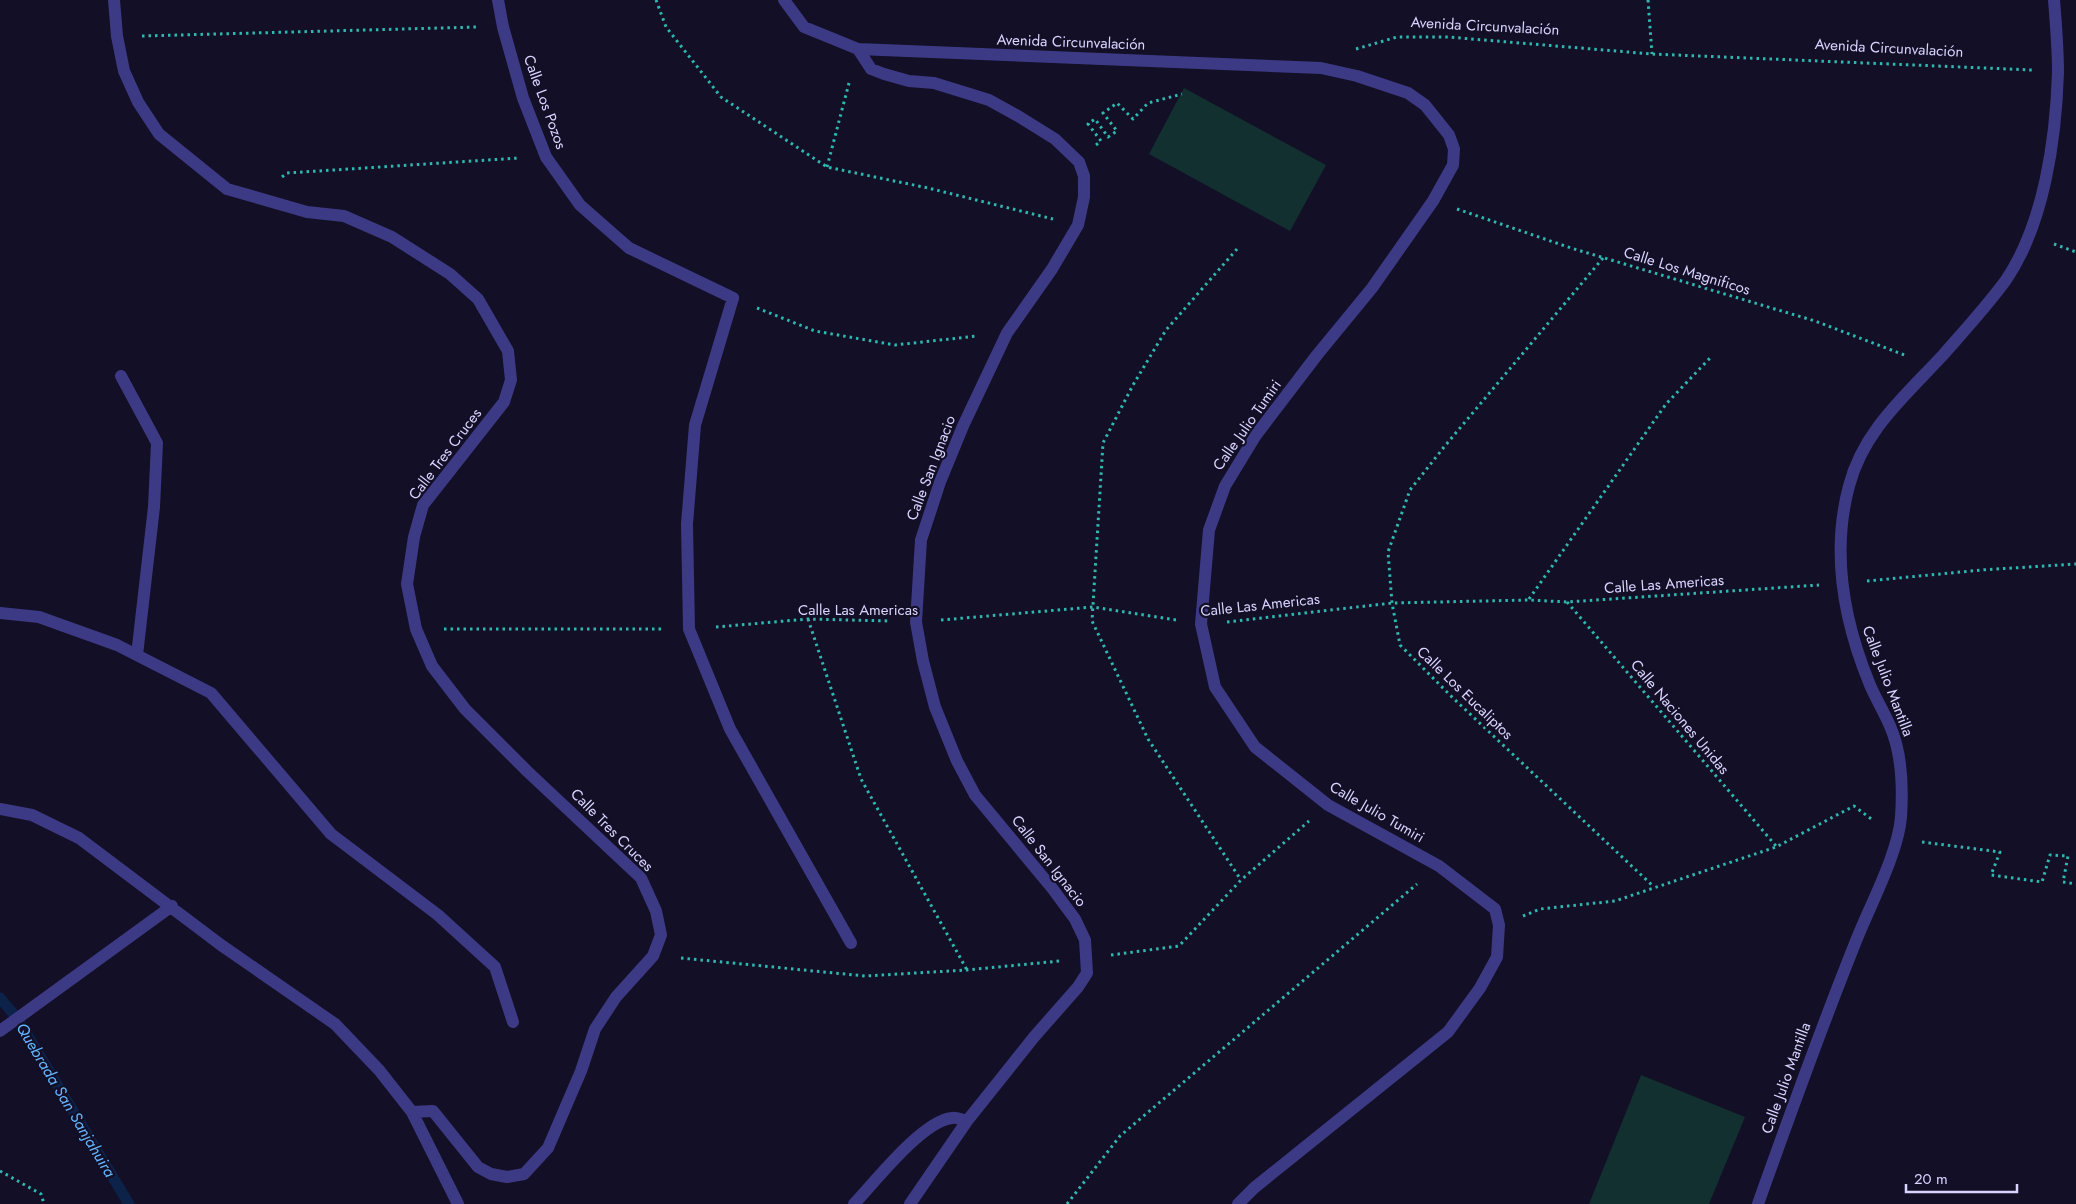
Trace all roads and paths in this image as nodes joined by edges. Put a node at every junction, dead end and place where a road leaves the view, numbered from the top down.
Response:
1 (114, 0) edge
2 (498, 0) edge
3 (656, 0) edge
4 (784, 0) edge
5 (1648, 0) edge
6 (2054, 0) edge
7 (502, 26) junction
8 (116, 36) junction
9 (858, 49) junction
10 (1652, 54) junction
11 (1321, 68) junction
12 (2058, 71) junction
13 (1182, 94) dead end
14 (1092, 147) dead end
15 (546, 157) junction
16 (827, 167) junction
17 (279, 180) dead end
18 (1433, 201) junction
19 (1078, 225) junction
20 (1237, 249) dead end
21 (1603, 258) junction
22 (733, 298) junction
23 (1007, 332) junction
24 (1710, 358) dead end
25 (1933, 366) junction
26 (121, 376) dead end
27 (2076, 564) edge
28 (1841, 584) junction
29 (1529, 600) junction
30 (1567, 602) junction
31 (1392, 603) junction
32 (1093, 607) junction
33 (0, 613) edge
34 (808, 620) junction
35 (916, 622) junction
36 (1201, 624) junction
37 (416, 629) junction
38 (689, 629) junction
39 (137, 655) junction
40 (1328, 805) junction
41 (0, 808) edge
42 (1896, 838) junction
43 (1776, 847) junction
44 (1439, 866) junction
45 (1241, 880) junction
46 (2076, 884) edge
47 (1654, 887) junction
48 (172, 906) junction
49 (1499, 925) junction
50 (851, 943) dead end
51 (652, 956) junction
52 (1086, 958) junction
53 (967, 970) junction
54 (513, 1022) dead end
55 (0, 1031) edge
56 (412, 1112) junction
57 (967, 1121) junction
58 (0, 1171) edge
59 (44, 1204) edge
60 (458, 1204) edge
61 (854, 1204) edge
62 (910, 1204) edge
63 (1067, 1204) edge
64 (1238, 1204) edge
65 (1758, 1204) edge

1 - 8 street, Calle Tres Cruces
2 - 7 street, Calle Los Pozos
3 - 16 path
4 - 9 street, Avenida Circunvalación
5 - 10 path
6 - 12 street, Calle Julio Mantilla
7 - 8 path
7 - 15 street, Calle Los Pozos
8 - 37 street, Calle Tres Cruces
9 - 11 street, Avenida Circunvalación
9 - 16 path
9 - 19 street, Calle San Ignacio
10 - 11 path, Avenida Circunvalación
10 - 12 path, Avenida Circunvalación
11 - 18 street, Calle Julio Tumiri
12 - 25 street, Calle Julio Mantilla
13 - 14 path
15 - 17 path
15 - 22 street, Calle Los Pozos
16 - 19 path
18 - 21 path, Calle Los Magnificos
18 - 36 street, Calle Julio Tumiri
19 - 23 street, Calle San Ignacio
20 - 32 path
21 - 25 path, Calle Los Magnificos
21 - 31 path, Calle Los Eucaliptos
22 - 23 path
22 - 38 street
23 - 35 street, Calle San Ignacio
24 - 29 path
25 - 28 street, Calle Julio Mantilla
26 - 39 street
27 - 28 path, Calle Las Americas
28 - 30 path, Calle Las Americas
28 - 42 street, Calle Julio Mantilla
29 - 30 path, Calle Las Americas
29 - 31 path, Calle Las Americas
30 - 43 path, Calle Naciones Unidas
31 - 36 path, Calle Las Americas
31 - 47 path, Calle Los Eucaliptos
32 - 35 path, Calle Las Americas
32 - 36 path, Calle Las Americas
32 - 45 path
33 - 39 street
34 - 35 path, Calle Las Americas
34 - 38 path, Calle Las Americas
34 - 53 path
35 - 52 street, Calle San Ignacio
36 - 40 street, Calle Julio Tumiri
37 - 38 path, Calle Las Americas
37 - 51 street, Calle Tres Cruces
38 - 50 street
39 - 54 street
40 - 44 street, Calle Julio Tumiri
40 - 45 path
41 - 48 street
42 - 43 path
42 - 46 path
42 - 65 street, Calle Julio Mantilla
43 - 47 path
44 - 49 street, Calle Julio Tumiri
44 - 63 path
45 - 52 path
47 - 49 path
48 - 55 street
48 - 56 street
49 - 64 street
51 - 53 path
51 - 56 street, Calle Tres Cruces
52 - 53 path
52 - 57 street, Calle San Ignacio
56 - 60 street
57 - 61 street
57 - 62 street, Calle San Ignacio
58 - 59 path

